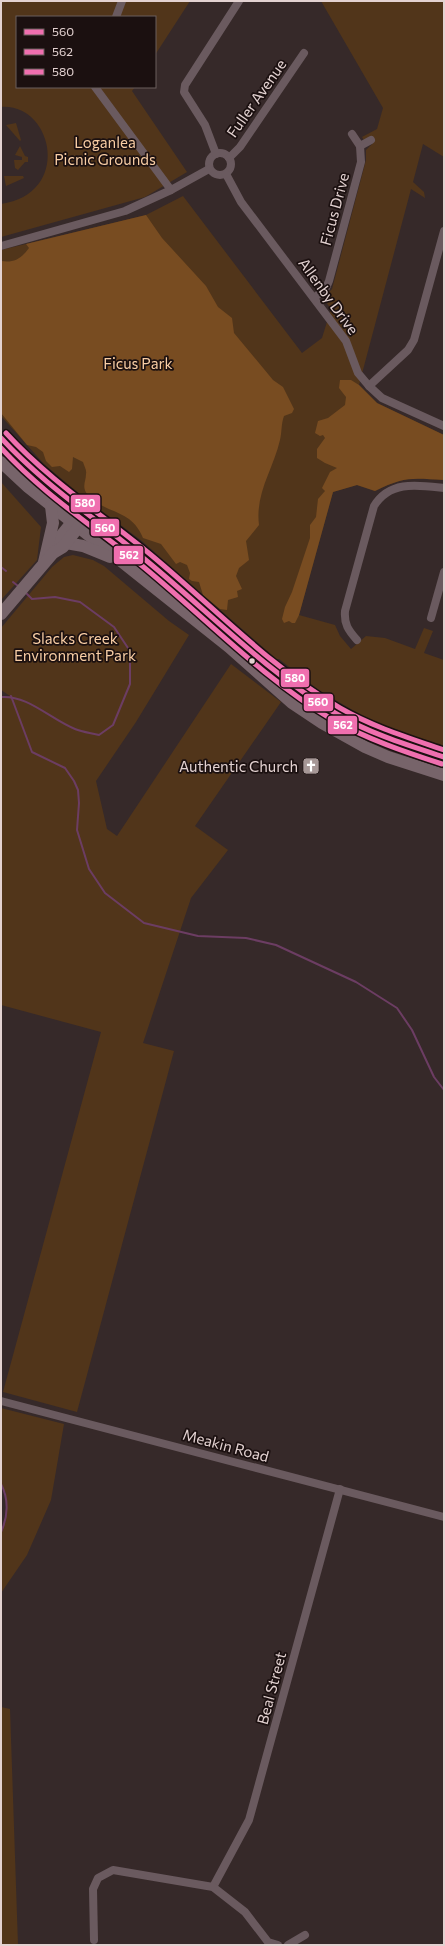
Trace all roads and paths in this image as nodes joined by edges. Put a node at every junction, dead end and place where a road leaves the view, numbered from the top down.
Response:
1 (122, 1) edge
2 (239, 1) edge
3 (116, 16) edge
4 (304, 54) dead end
5 (96, 88) edge
6 (352, 134) dead end
7 (371, 140) dead end
8 (360, 146) junction
9 (216, 154) junction
10 (229, 158) junction
11 (209, 169) junction
12 (226, 174) junction
13 (170, 190) junction
14 (444, 230) edge
15 (1, 246) edge
16 (314, 298) junction
17 (369, 386) junction
18 (444, 426) edge
19 (1, 438) edge
20 (1, 462) edge
21 (444, 488) edge
22 (51, 506) junction
23 (85, 512) junction
24 (75, 524) junction
25 (66, 543) junction
26 (53, 553) junction
27 (123, 562) junction
28 (44, 564) junction
29 (444, 572) edge
30 (1, 614) edge
31 (431, 618) dead end
32 (357, 640) dead end
33 (444, 757) edge
34 (444, 775) edge
35 (1, 1401) edge
36 (340, 1489) junction
37 (444, 1517) edge
38 (213, 1887) junction
39 (305, 1935) dead end
40 (94, 1940) dead end
41 (278, 1945) edge
42 (288, 1945) edge

1 - 3 street
2 - 9 street
4 - 10 street, Fuller Avenue
5 - 13 street
6 - 8 street
7 - 8 street
8 - 16 street, Ficus Drive
9 - 10 street
9 - 11 street
10 - 12 street
11 - 12 street
11 - 13 street
12 - 16 street, Allenby Drive
13 - 15 street
14 - 17 street
16 - 17 street, Allenby Drive
17 - 18 street, Allenby Drive
19 - 23 main road
20 - 22 main road
21 - 32 street
22 - 24 main road
22 - 28 main road
23 - 24 main road
23 - 33 main road
24 - 25 main road
24 - 26 main road
24 - 27 main road
25 - 26 main road
25 - 27 main road
26 - 28 main road
27 - 34 main road
28 - 30 main road
29 - 31 street
35 - 36 street, Meakin Road
36 - 37 street, Meakin Road
36 - 38 street, Beal Street
38 - 40 street
38 - 41 street
39 - 42 street

